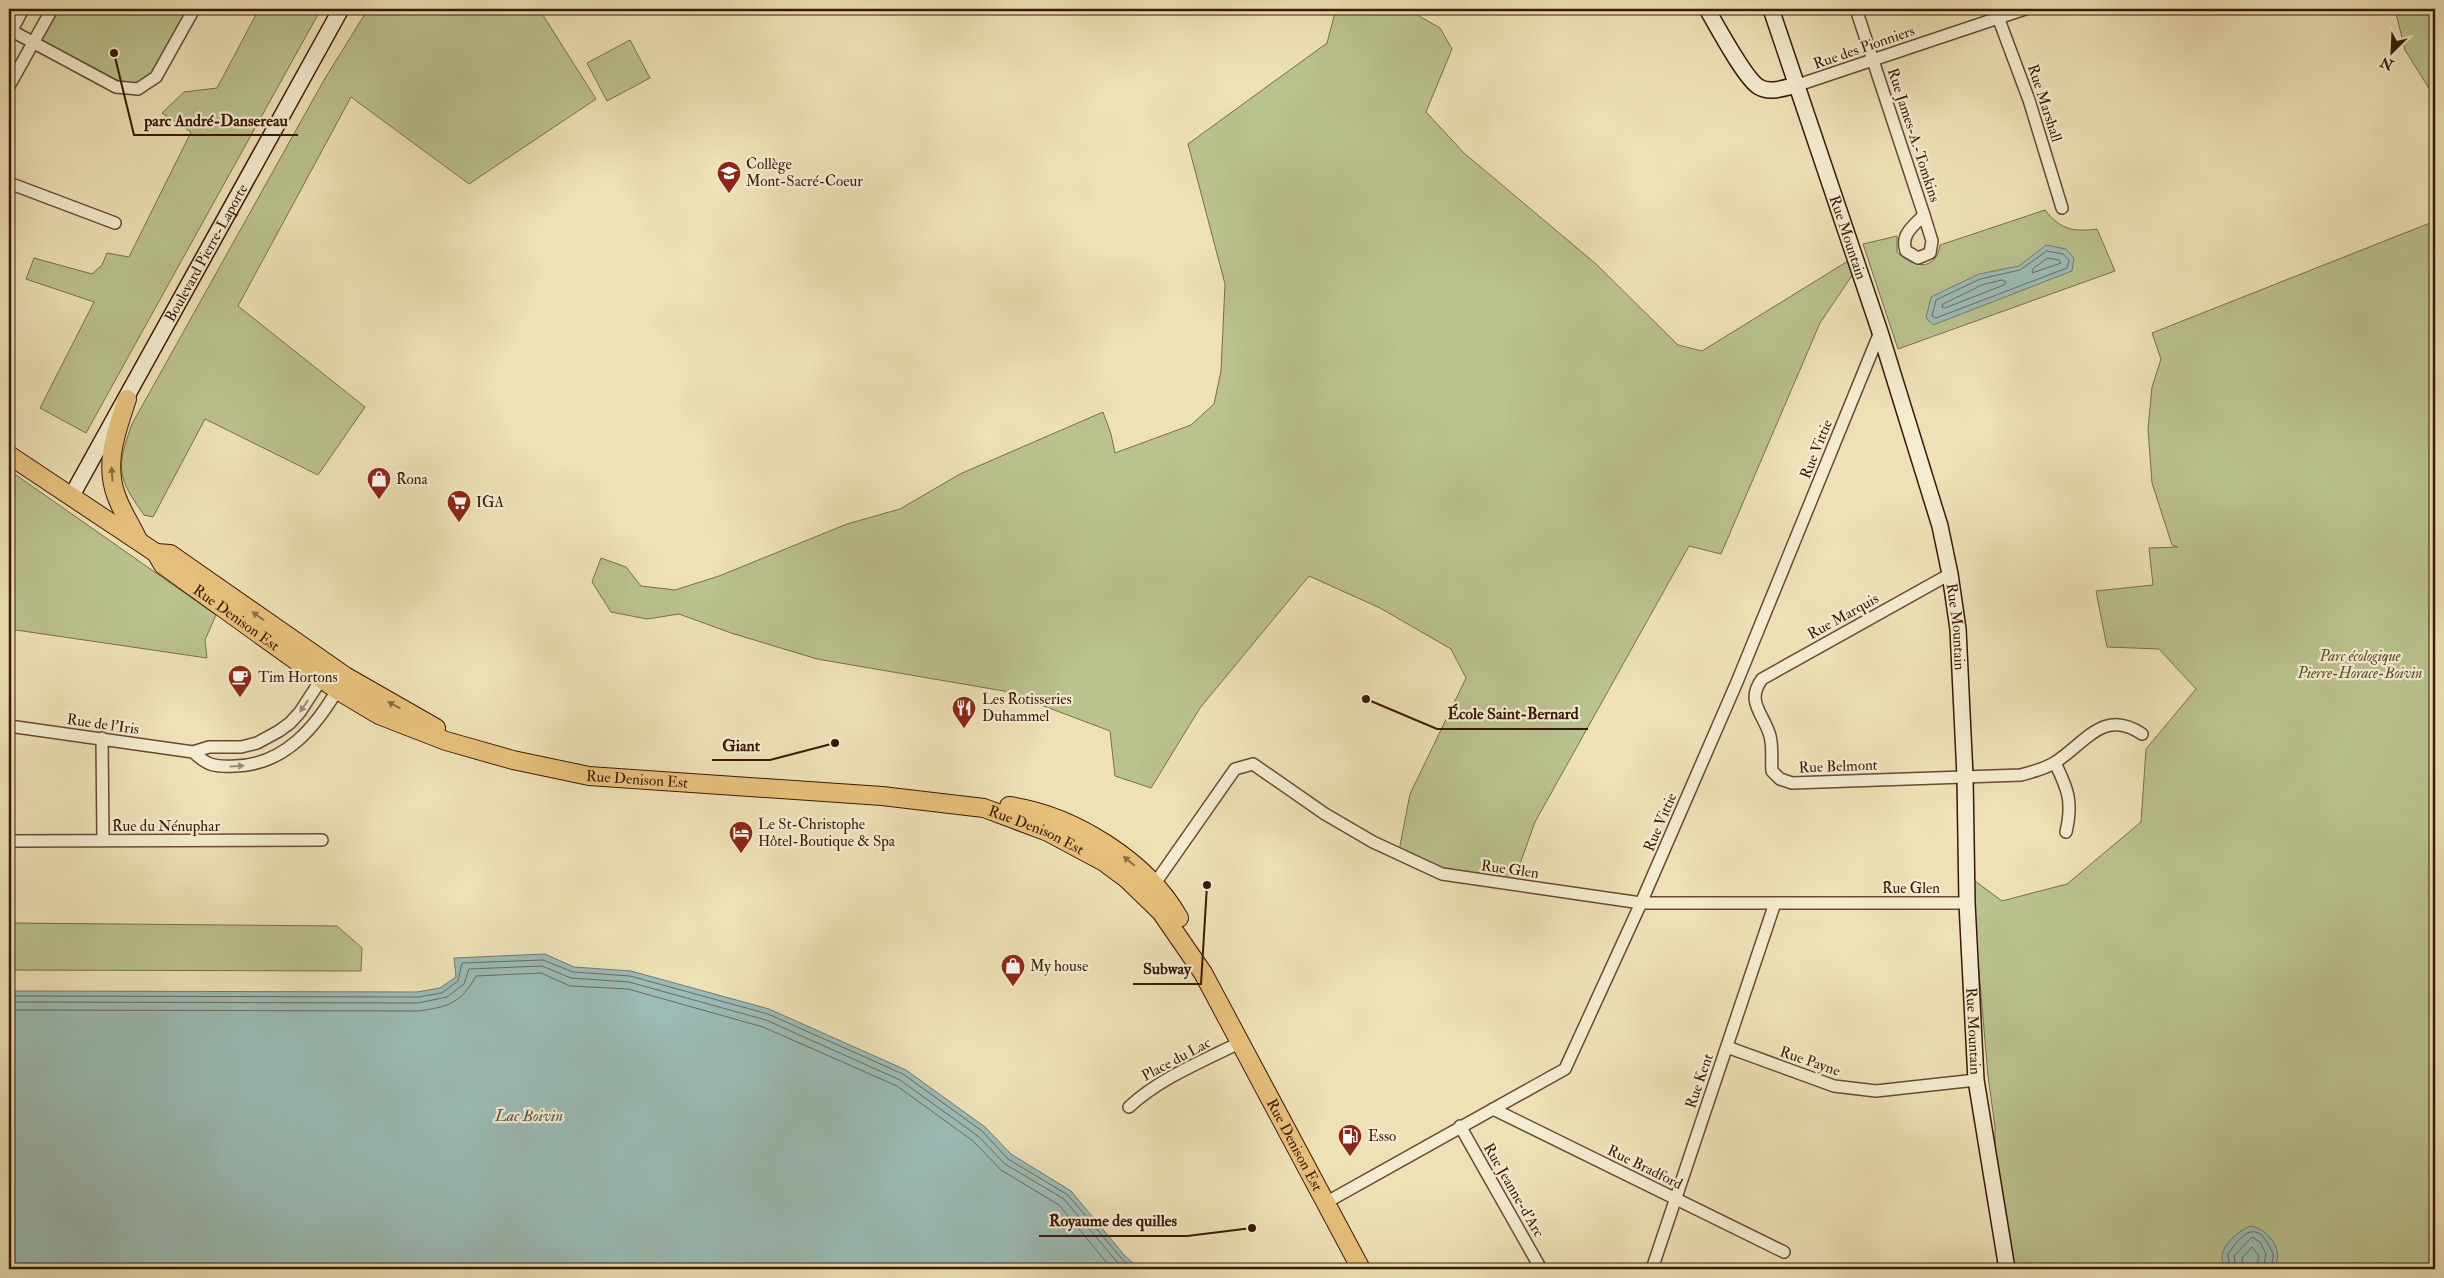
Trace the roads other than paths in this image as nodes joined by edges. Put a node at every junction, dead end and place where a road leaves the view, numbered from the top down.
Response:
1 (24, 9) edge
2 (52, 9) edge
3 (194, 9) edge
4 (341, 9) edge
5 (1707, 9) edge
6 (1771, 9) edge
7 (1856, 9) edge
8 (2025, 9) edge
9 (1997, 13) edge
10 (10, 33) edge
11 (34, 42) junction
12 (1874, 59) junction
13 (1798, 85) junction
14 (9, 86) edge
15 (9, 183) edge
16 (2062, 208) dead end
17 (1924, 215) dead end
18 (115, 223) dead end
19 (1880, 332) junction
20 (127, 399) junction
21 (9, 455) edge
22 (71, 496) junction
23 (139, 541) junction
24 (1950, 574) junction
25 (334, 678) junction
26 (1755, 688) joint
27 (290, 723) junction
28 (9, 726) edge
29 (2142, 734) dead end
30 (102, 738) junction
31 (301, 738) junction
32 (193, 752) junction
33 (2055, 763) junction
34 (1965, 776) junction
35 (2066, 832) dead end
36 (322, 840) dead end
37 (9, 841) edge
38 (103, 841) junction
39 (1150, 890) junction
40 (1641, 903) junction
41 (1775, 903) junction
42 (1967, 903) junction
43 (1241, 1042) junction
44 (1727, 1047) junction
45 (1976, 1080) junction
46 (1129, 1107) dead end
47 (1493, 1109) junction
48 (1460, 1126) junction
49 (1676, 1199) junction
50 (1327, 1202) junction
51 (1784, 1252) dead end
52 (1361, 1269) edge
53 (1541, 1269) edge
54 (1652, 1269) edge
55 (2007, 1269) edge

1 - 10 street
2 - 11 street
3 - 11 street
4 - 20 street, Boulevard Pierre-Laporte
5 - 13 street
6 - 13 street, Rue Mountain
7 - 12 street, Rue James-A.-Tomkins
8 - 9 street, Rue des Pionniers
9 - 12 street, Rue des Pionniers
9 - 16 street, Rue Marshall
10 - 11 street
11 - 14 street
12 - 13 street, Rue des Pionniers
12 - 17 street, Rue James-A.-Tomkins
13 - 19 street, Rue Mountain
15 - 18 street
19 - 24 street, Rue Mountain
19 - 40 street, Rue Vittie
20 - 22 street, Boulevard Pierre-Laporte
23 -> 20 main road
21 - 22 main road, Rue Denison Est
22 - 23 main road, Rue Denison Est
23 - 25 main road, Rue Denison Est
24 - 26 street, Rue Marquis
24 - 34 street, Rue Mountain
25 -> 27 street, Rue de l'Iris
25 - 31 street, Rue de l'Iris
25 - 39 main road, Rue Denison Est
26 - 34 street, Rue Belmont
27 - 31 street
27 - 32 street, Rue de l'Iris
28 - 30 street, Rue de l'Iris
29 - 33 street
30 - 32 street, Rue de l'Iris
30 - 38 street
32 -> 31 street, Rue de l'Iris
33 - 34 street, Rue Belmont
33 - 35 street
34 - 42 street, Rue Mountain
36 - 38 street, Rue du Nénuphar
37 - 38 street, Rue du Nénuphar
39 - 40 street, Rue Glen
39 - 43 main road, Rue Denison Est
40 - 41 street, Rue Glen
40 - 47 street, Rue Vittie
41 - 42 street, Rue Glen
41 - 44 street, Rue Kent
42 - 45 street, Rue Mountain
43 - 46 street, Place du Lac
43 - 50 main road, Rue Denison Est
44 - 45 street, Rue Payne
44 - 49 street, Rue Kent
45 - 55 street, Rue Mountain
47 - 48 street, Rue Vittie
47 - 49 street, Rue Bradford
48 - 50 street, Rue Vittie
48 - 53 street, Rue Jeanne-d'Arc
49 - 51 street, Rue Bradford
49 - 54 street, Rue Kent
50 - 52 main road, Rue Denison Est

